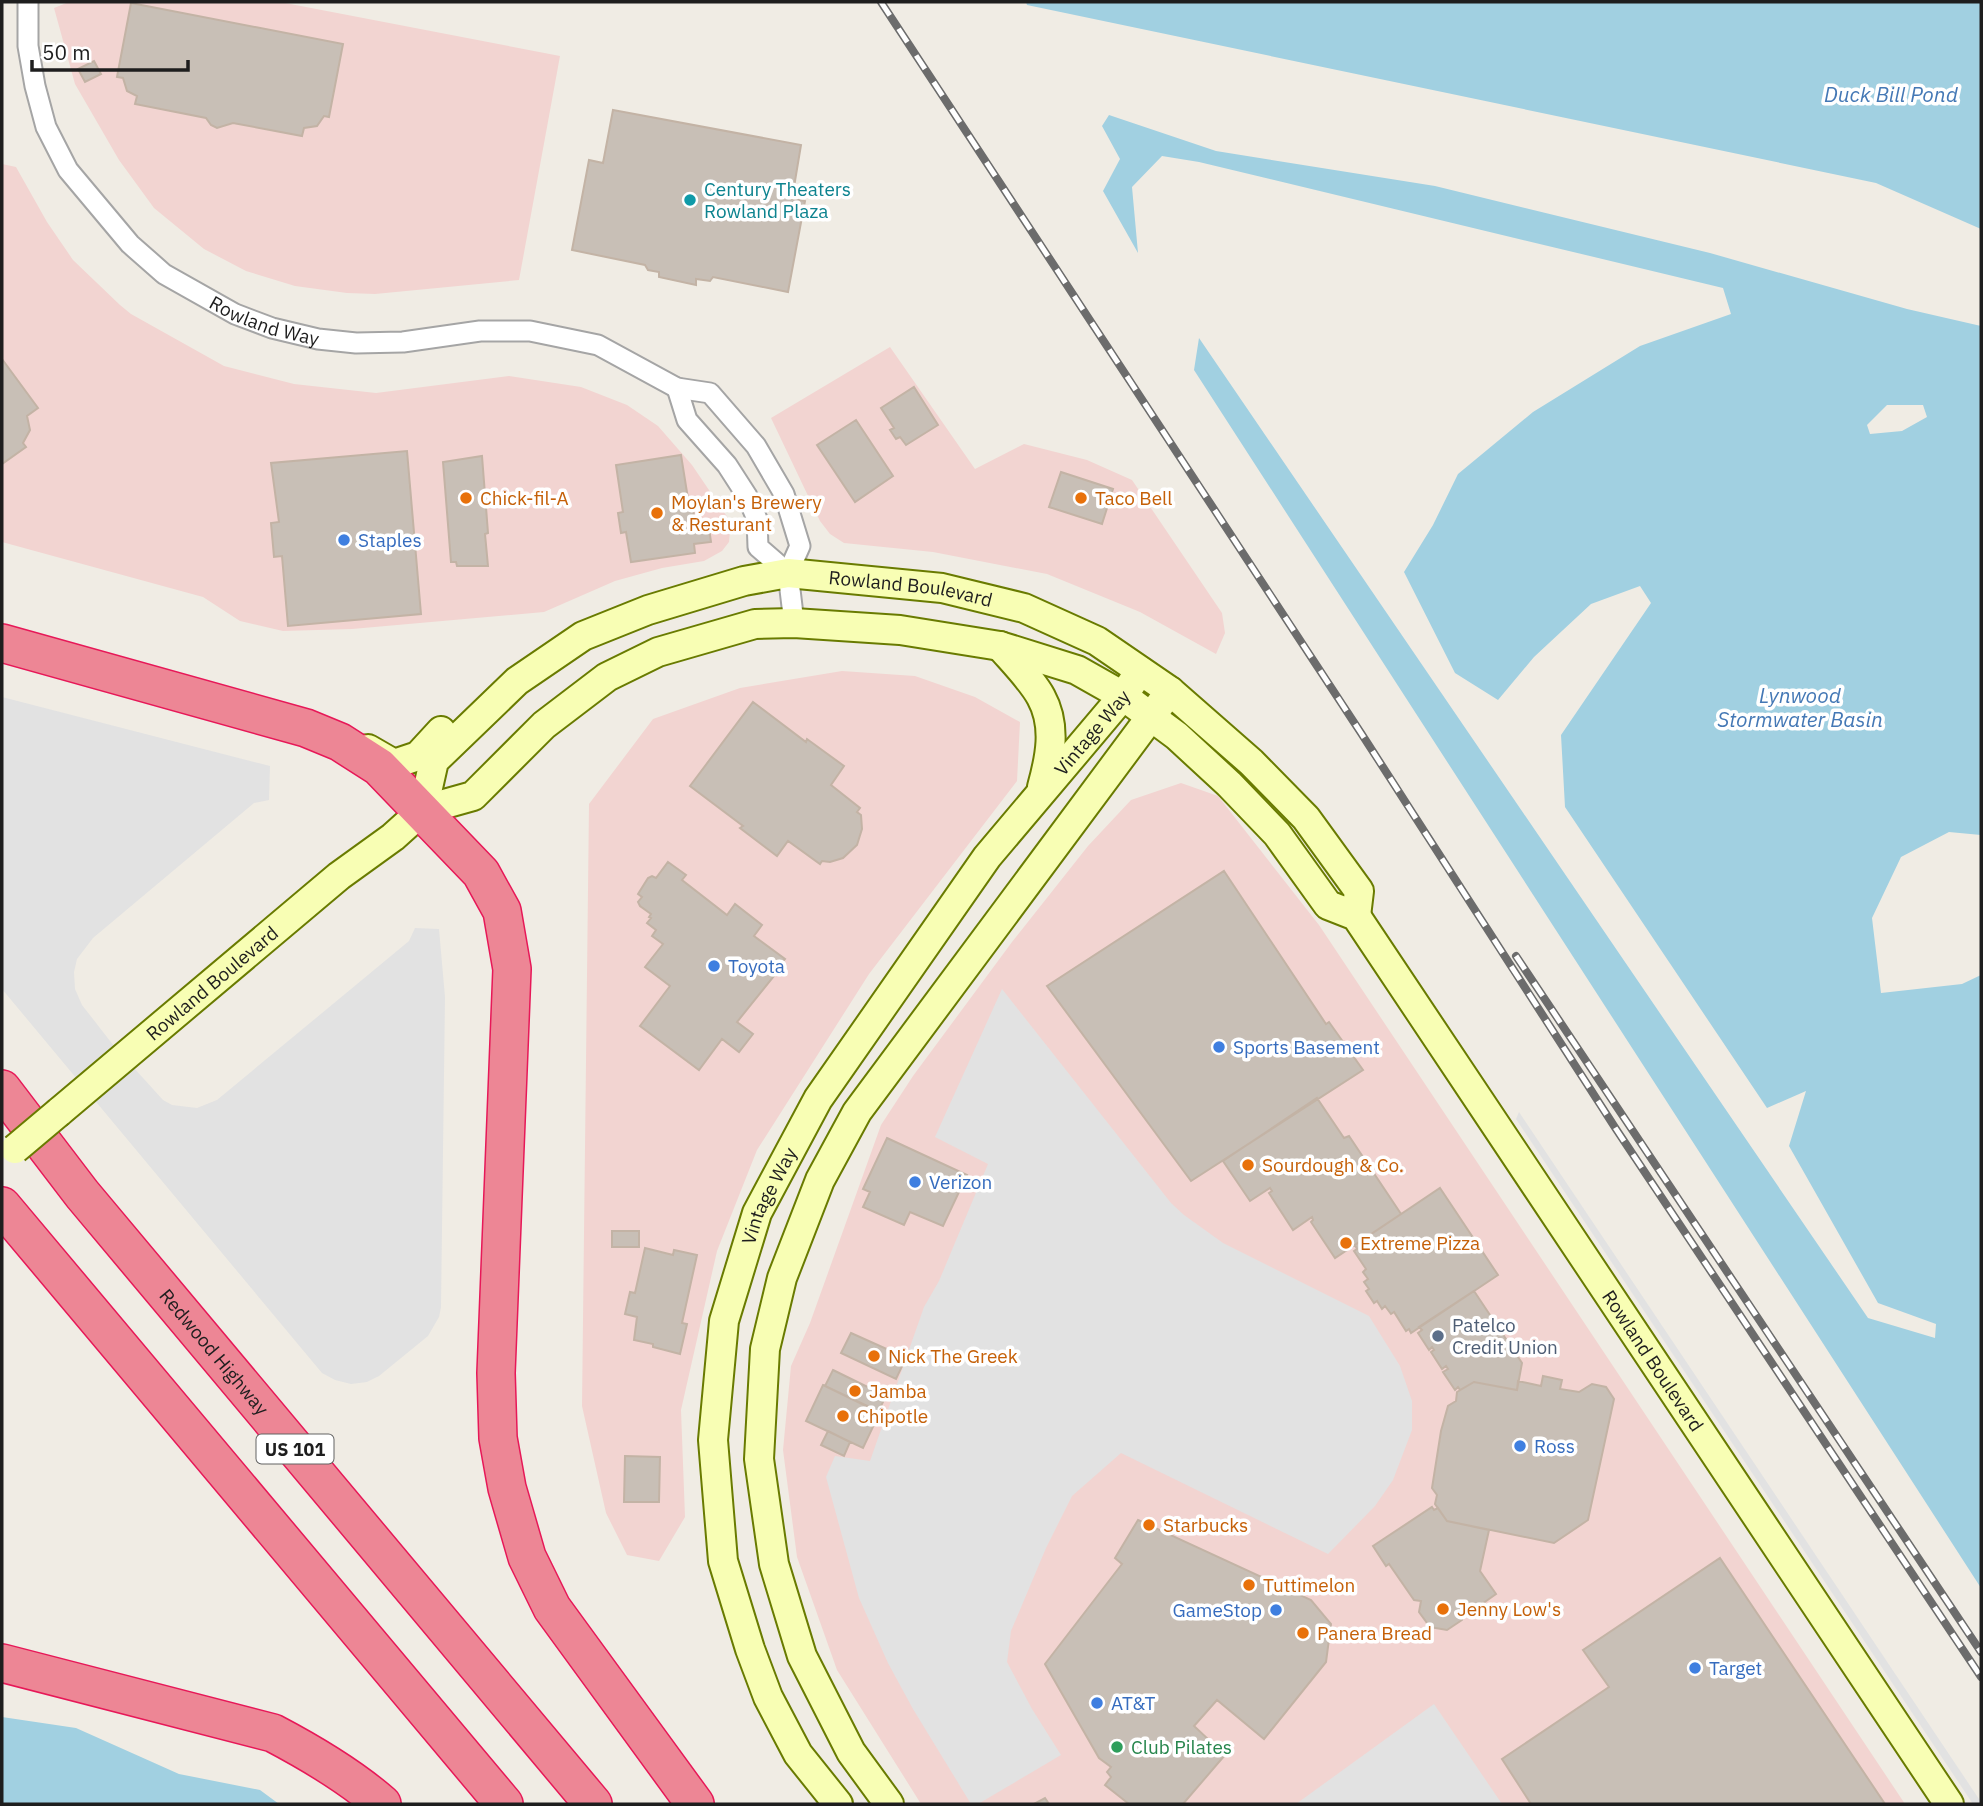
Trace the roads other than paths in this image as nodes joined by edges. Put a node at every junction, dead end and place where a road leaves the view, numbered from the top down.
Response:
1 (28, 2) edge
2 (677, 388) junction
3 (788, 573) junction
4 (794, 623) junction
5 (2, 643) edge
6 (1000, 646) junction
7 (1140, 671) junction
8 (530, 673) junction
9 (1170, 691) junction
10 (1123, 696) junction
11 (1151, 715) junction
12 (350, 748) junction
13 (1041, 793) junction
14 (422, 810) junction
15 (1356, 916) junction
16 (2, 1089) edge
17 (2, 1160) edge
18 (2, 1206) edge
19 (757, 1213) junction
20 (800, 1232) junction
21 (2, 1663) edge
22 (382, 1804) edge
23 (504, 1804) edge
24 (593, 1804) edge
25 (695, 1804) edge
26 (838, 1804) edge
27 (889, 1804) edge
28 (1949, 1804) edge

1 - 2 street, Rowland Way
2 - 3 street
2 - 3 street, Rowland Way
3 - 4 street, Rowland Way
3 - 7 street, Rowland Boulevard
3 - 8 street, Rowland Boulevard
4 - 6 street, Rowland Boulevard
4 - 14 street, Rowland Boulevard
5 - 12 highway
6 - 10 street, Rowland Boulevard
6 - 13 street
7 - 9 street, Rowland Boulevard
7 - 10 street, Vintage Way
8 - 12 street
8 - 14 street, Rowland Boulevard
9 - 11 street, Vintage Way
9 - 15 street, Rowland Boulevard
10 - 11 street, Rowland Boulevard
10 - 13 street, Vintage Way
11 - 15 street, Rowland Boulevard
11 - 20 street, Vintage Way
12 - 14 highway
13 - 19 street, Vintage Way
14 - 17 street, Rowland Boulevard, bridge
14 - 25 highway
15 - 28 street, Rowland Boulevard
16 - 24 highway, Redwood Highway / US 101
18 - 23 highway
19 - 20 street
19 - 26 street, Vintage Way
20 - 27 street, Vintage Way
21 - 22 highway

